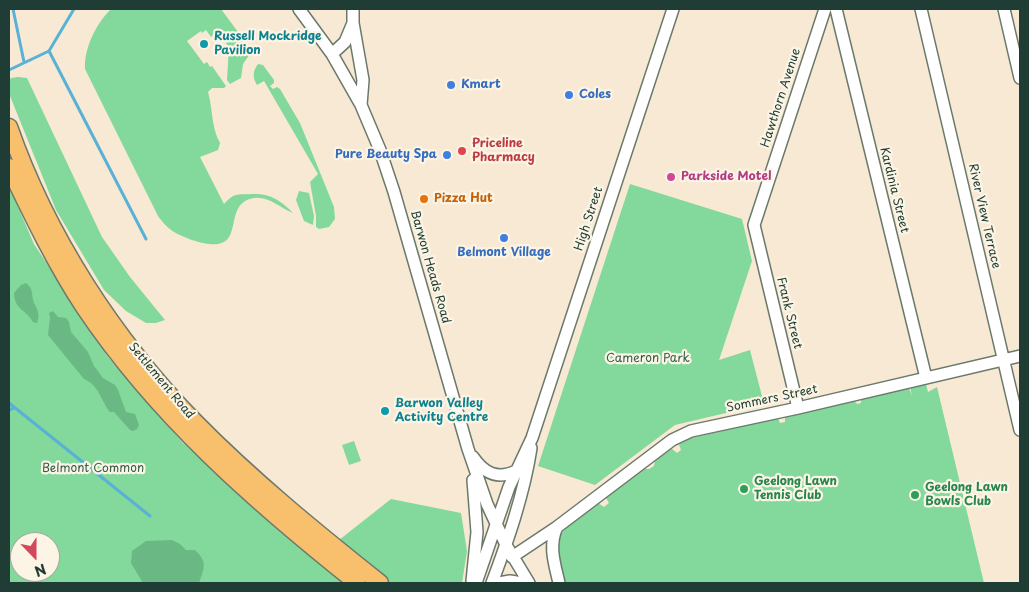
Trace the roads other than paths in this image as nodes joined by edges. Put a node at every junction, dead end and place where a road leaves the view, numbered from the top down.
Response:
1 (299, 9) edge
2 (353, 9) edge
3 (672, 9) edge
4 (824, 9) edge
5 (836, 9) edge
6 (921, 9) edge
7 (1004, 9) edge
8 (353, 23) junction
9 (332, 54) junction
10 (1020, 78) edge
11 (361, 104) junction
12 (9, 127) edge
13 (9, 168) edge
14 (754, 225) joint
15 (1020, 356) edge
16 (1004, 360) junction
17 (926, 378) junction
18 (798, 408) junction
19 (1020, 430) edge
20 (532, 438) junction
21 (468, 449) junction
22 (516, 470) junction
23 (496, 526) junction
24 (557, 527) junction
25 (506, 545) junction
26 (512, 557) junction
27 (348, 567) junction
28 (356, 583) edge
29 (380, 583) edge
30 (471, 583) edge
31 (476, 583) edge
32 (492, 583) edge
33 (499, 583) edge
34 (522, 583) edge
35 (529, 583) edge
36 (559, 583) edge

1 - 9 street, Barwon Heads Road
2 - 8 street
3 - 20 street, High Street
4 - 14 street, Hawthorn Avenue
5 - 17 street, Kardinia Street
6 - 16 street, River View Terrace
7 - 10 street
8 - 9 street
8 - 11 street
9 - 11 street, Barwon Heads Road
11 - 21 street, Barwon Heads Road
12 - 27 highway, Settlement Road
13 - 27 highway, Settlement Road
14 - 18 street, Frank Street
15 - 16 street, Sommers Street
16 - 17 street, Sommers Street
16 - 19 street, River View Terrace
17 - 18 street, Sommers Street
18 - 24 street, Sommers Street
20 - 22 street, High Street
20 - 25 street, High Street
21 - 22 street
21 - 23 street, Barwon Heads Road
21 - 30 street
22 - 23 street, High Street
23 - 25 street, Barwon Heads Road
23 - 31 street, High Street
24 - 26 street, Sommers Street
24 - 36 street
25 - 26 street, Barwon Heads Road
25 - 32 street, High Street
26 - 35 street, Barwon Heads Road
27 - 28 highway, Settlement Road
27 - 29 highway, Settlement Road
33 - 34 street

